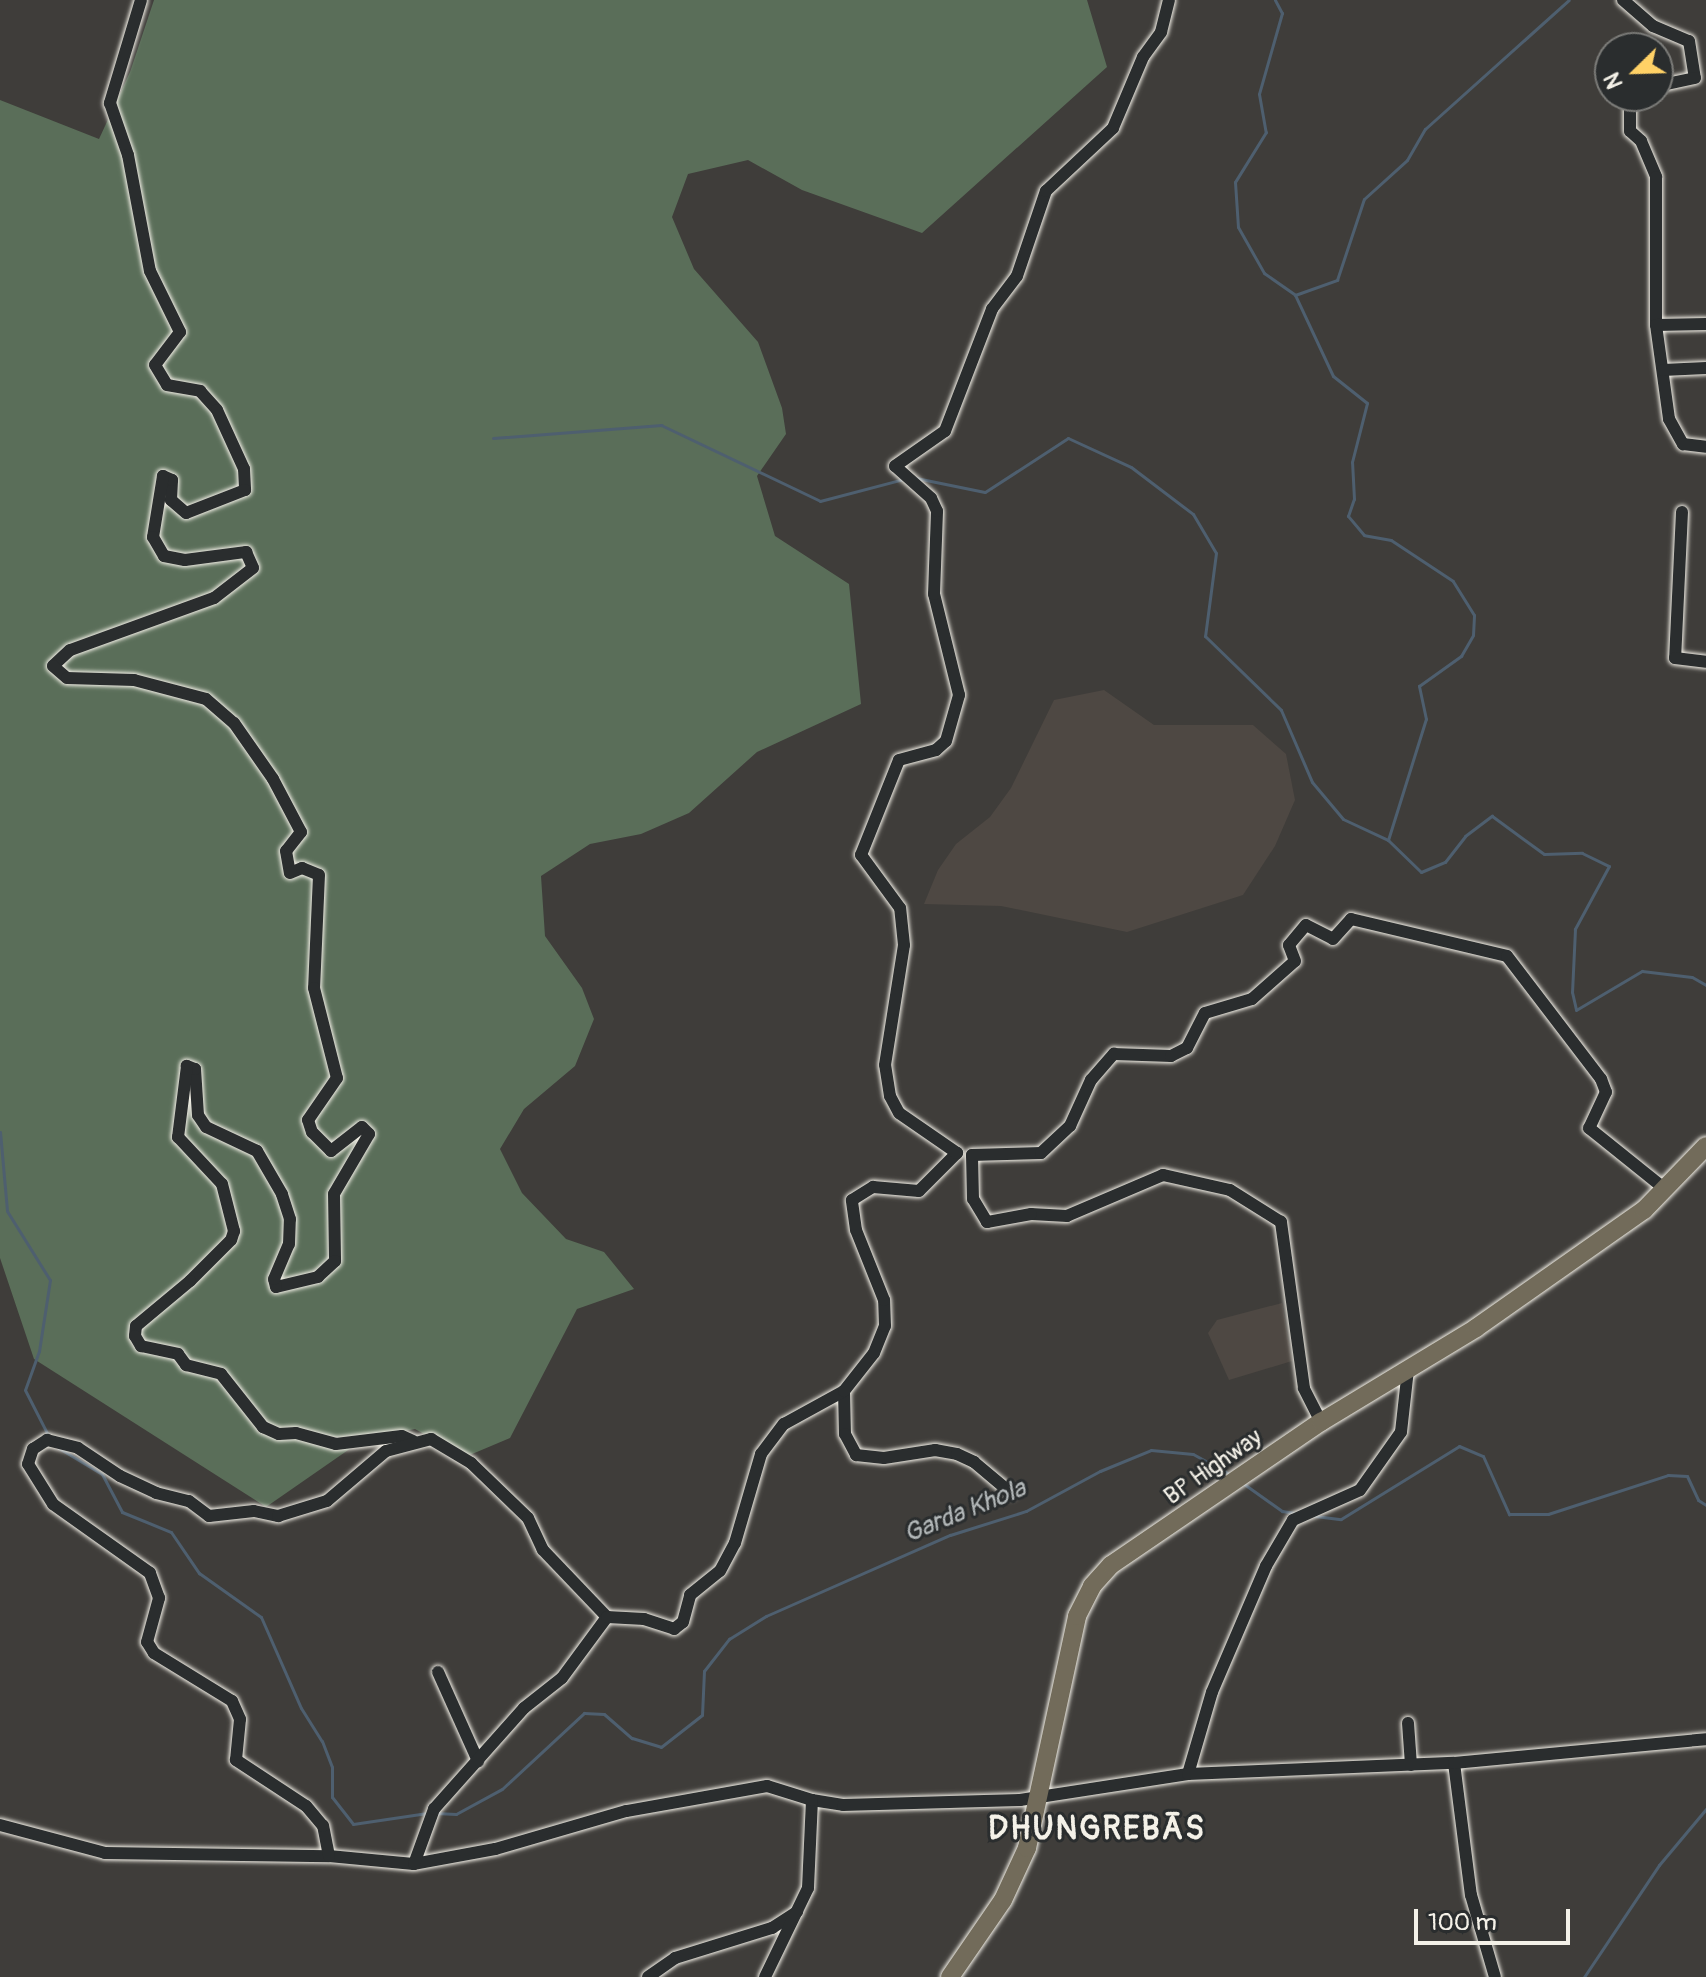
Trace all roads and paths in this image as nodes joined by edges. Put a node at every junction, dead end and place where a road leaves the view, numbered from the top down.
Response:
1 (141, 0) edge
2 (1169, 0) edge
3 (1623, 0) edge
4 (1700, 78) edge
5 (1674, 83) edge
6 (1630, 112) edge
7 (1706, 324) edge
8 (1656, 325) junction
9 (1706, 368) edge
10 (1663, 370) junction
11 (1706, 447) edge
12 (1682, 512) dead end
13 (1706, 662) edge
14 (1706, 1146) edge
15 (957, 1153) junction
16 (972, 1155) junction
17 (1665, 1189) junction
18 (1408, 1370) junction
19 (844, 1391) junction
20 (1321, 1422) junction
21 (413, 1441) junction
22 (1011, 1493) dead end
23 (607, 1617) junction
24 (438, 1672) dead end
25 (1408, 1723) dead end
26 (1706, 1739) edge
27 (478, 1761) junction
28 (1454, 1763) junction
29 (1411, 1765) junction
30 (1188, 1774) junction
31 (1041, 1795) junction
32 (812, 1800) junction
33 (0, 1825) edge
34 (329, 1856) junction
35 (414, 1864) junction
36 (797, 1912) junction
37 (648, 1977) edge
38 (765, 1977) edge
39 (950, 1977) edge
40 (1495, 1977) edge

1 - 21 street
2 - 15 street
3 - 4 street
4 - 5 street
6 - 8 street
7 - 8 street
8 - 10 street
9 - 10 street
10 - 11 street
12 - 13 street
14 - 17 highway, BP Highway
15 - 16 street
15 - 19 street
16 - 17 street
16 - 20 street
17 - 18 highway, BP Highway
18 - 20 highway, BP Highway
18 - 30 street
19 - 22 street
19 - 23 street
20 - 31 highway, BP Highway
21 - 23 street
21 - 34 street
23 - 27 street
24 - 27 street
25 - 29 street
26 - 28 street
27 - 35 street
28 - 29 street
28 - 40 street
29 - 30 street
30 - 31 street
31 - 32 street
31 - 39 highway, BP Highway
32 - 35 street
32 - 36 street
33 - 34 street
34 - 35 street
36 - 37 street
36 - 38 street

